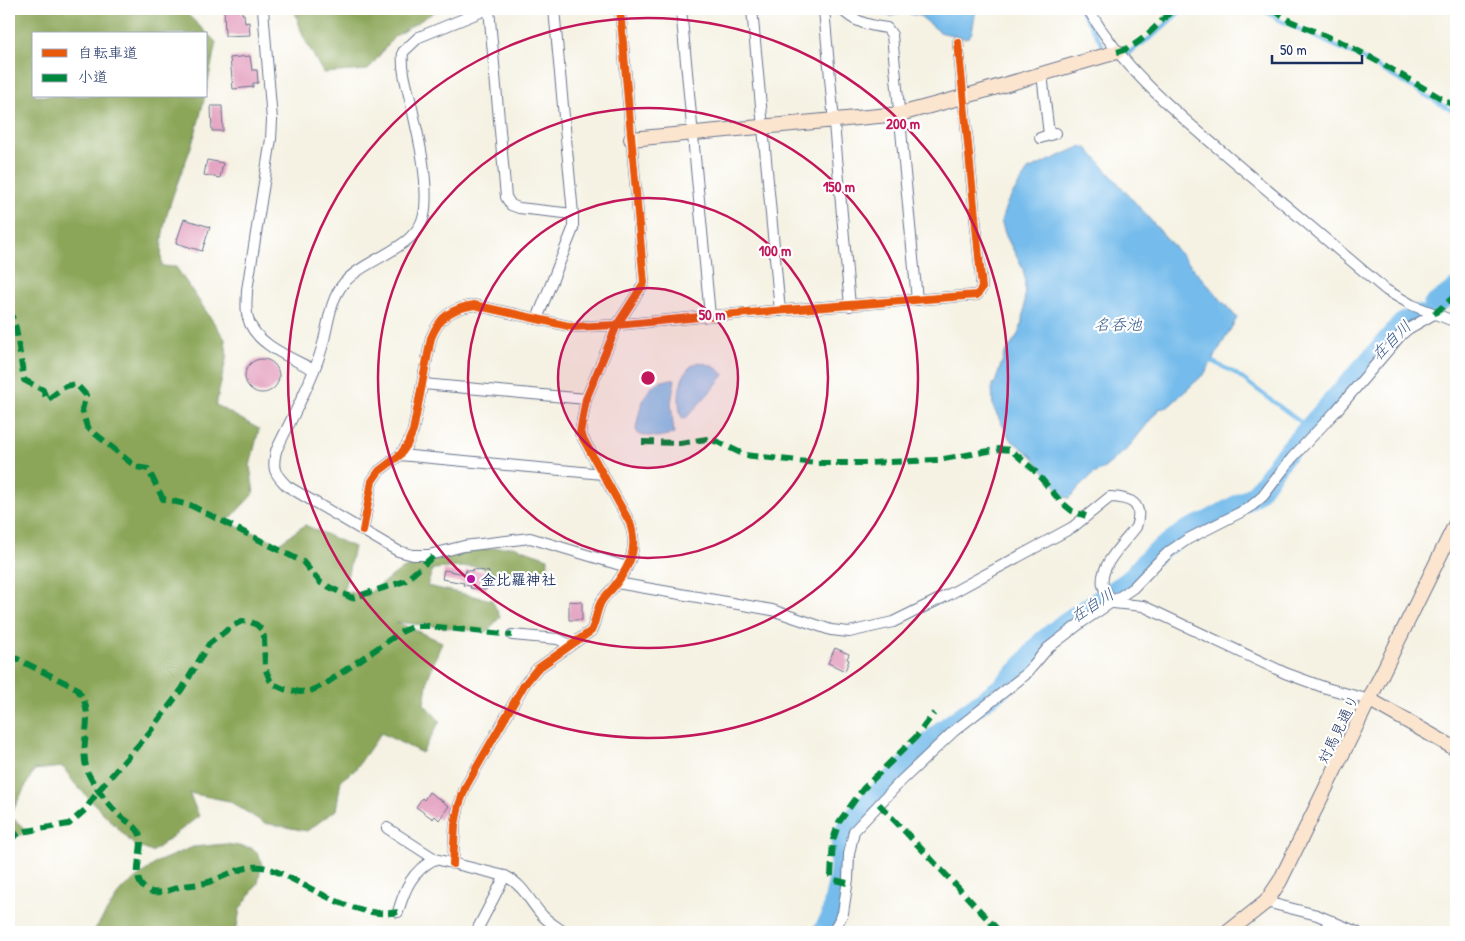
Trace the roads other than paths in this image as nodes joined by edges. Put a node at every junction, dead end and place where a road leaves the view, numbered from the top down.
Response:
1 (263, 9) edge
2 (488, 9) edge
3 (554, 9) edge
4 (620, 9) edge
5 (682, 9) edge
6 (752, 9) edge
7 (824, 9) edge
8 (842, 9) edge
9 (1088, 9) edge
10 (958, 42) dead end
11 (1117, 52) junction
12 (1042, 74) junction
13 (963, 97) junction
14 (900, 114) junction
15 (834, 121) junction
16 (763, 127) junction
17 (693, 134) junction
18 (1048, 135) dead end
19 (631, 140) junction
20 (573, 214) junction
21 (917, 300) junction
22 (850, 306) junction
23 (780, 311) junction
24 (1434, 314) junction
25 (710, 316) junction
26 (537, 318) junction
27 (1456, 322) edge
28 (617, 325) junction
29 (314, 370) junction
30 (423, 384) junction
31 (586, 399) junction
32 (400, 455) junction
33 (603, 474) junction
34 (1456, 524) edge
35 (364, 531) junction
36 (626, 567) junction
37 (617, 583) junction
38 (1113, 603) junction
39 (512, 635) dead end
40 (570, 645) junction
41 (1370, 700) junction
42 (1456, 749) edge
43 (387, 828) dead end
44 (435, 859) junction
45 (453, 864) junction
46 (505, 876) junction
47 (1266, 902) junction
48 (398, 912) dead end
49 (1332, 921) junction
50 (478, 928) dead end
51 (564, 932) edge
52 (833, 932) edge
53 (1228, 932) edge
54 (1321, 932) edge
55 (1356, 932) edge

1 - 29 street
2 - 20 street
2 - 29 street
3 - 20 street
4 - 19 street
5 - 17 street
6 - 16 street
7 - 15 street
8 - 14 street
9 - 11 street
10 - 13 street
11 - 12 street
11 - 24 street
12 - 13 street
12 - 18 street
13 - 14 street
13 - 21 street
14 - 15 street
14 - 21 street
15 - 16 street
15 - 22 street
16 - 17 street
16 - 23 street
17 - 19 street
17 - 25 street
19 - 28 street
20 - 26 street
21 - 22 street
22 - 23 street
23 - 25 street
24 - 27 street
24 - 38 street
25 - 28 street
26 - 28 street
26 - 30 street
28 - 31 street
29 - 35 street
30 - 31 street
30 - 32 street
31 - 33 street
32 - 33 street
32 - 35 street
33 - 36 street
34 - 41 street, 対馬見通り
35 - 36 street
36 - 37 street
37 - 38 street
37 - 40 street
38 - 41 street
38 - 52 street
39 - 40 street
40 - 45 street
41 - 42 street
41 - 47 street, 対馬見通り
43 - 44 street
44 - 45 street
44 - 48 street
45 - 46 street
46 - 50 street
46 - 51 street
47 - 49 street
47 - 53 street, 対馬見通り
49 - 54 street
49 - 55 street

